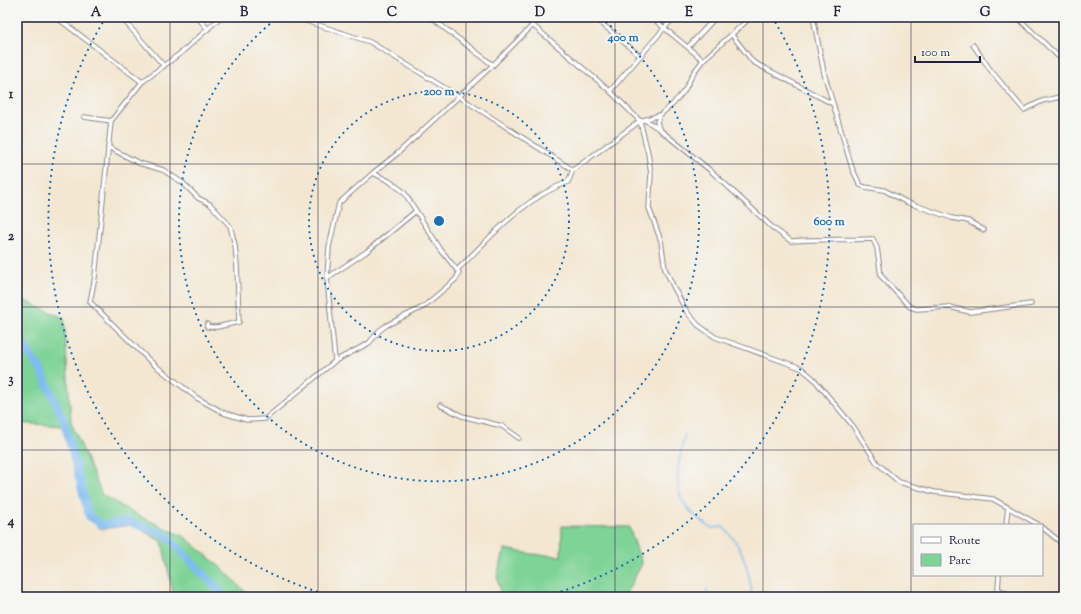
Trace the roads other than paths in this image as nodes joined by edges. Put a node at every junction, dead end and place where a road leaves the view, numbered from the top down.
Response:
1 (56, 17) edge
2 (121, 17) edge
3 (196, 17) edge
4 (221, 17) edge
5 (294, 17) edge
6 (430, 17) edge
7 (523, 17) edge
8 (594, 17) edge
9 (651, 17) edge
10 (674, 17) edge
11 (716, 17) edge
12 (750, 17) edge
13 (813, 17) edge
14 (1017, 17) edge
15 (532, 26) junction
16 (208, 28) junction
17 (663, 28) junction
18 (732, 35) junction
19 (973, 45) dead end
20 (688, 47) junction
21 (640, 56) junction
22 (704, 60) junction
23 (1064, 62) edge
24 (493, 65) junction
25 (164, 66) junction
26 (142, 82) junction
27 (610, 91) junction
28 (458, 96) junction
29 (1064, 96) edge
30 (832, 104) junction
31 (660, 114) junction
32 (84, 117) dead end
33 (645, 120) junction
34 (111, 121) junction
35 (640, 121) junction
36 (659, 129) junction
37 (108, 147) junction
38 (573, 170) junction
39 (373, 173) junction
40 (416, 211) junction
41 (984, 230) dead end
42 (457, 270) junction
43 (327, 278) junction
44 (1031, 304) dead end
45 (207, 324) dead end
46 (335, 361) junction
47 (440, 405) dead end
48 (519, 438) dead end
49 (1008, 507) junction
50 (1006, 524) edge
51 (1037, 524) edge
52 (1043, 528) edge
53 (1064, 545) edge
54 (1000, 576) edge
55 (1013, 597) edge

1 - 26 street
2 - 25 street
3 - 16 street
4 - 16 street
5 - 28 street
6 - 24 street
7 - 15 street
8 - 21 street
9 - 17 street
10 - 17 street
11 - 20 street
12 - 18 street
13 - 30 street
14 - 23 street
15 - 24 street
15 - 27 street
16 - 25 street
17 - 20 street
17 - 21 street
18 - 22 street
18 - 30 street
19 - 29 street
20 - 22 street
21 - 27 street
22 - 31 street
24 - 28 street
25 - 26 street
26 - 34 street
27 - 35 street
28 - 38 street
28 - 39 street
30 - 41 street
31 - 33 street
31 - 36 street
32 - 34 street
33 - 35 street
33 - 36 street
34 - 37 street
35 - 38 street
35 - 49 street
36 - 44 street
37 - 45 street
37 - 46 street
38 - 42 street
39 - 40 street
39 - 43 street
40 - 42 street
40 - 43 street
42 - 46 street
43 - 46 street
47 - 48 street
49 - 50 street
49 - 51 street
52 - 53 street
54 - 55 street

